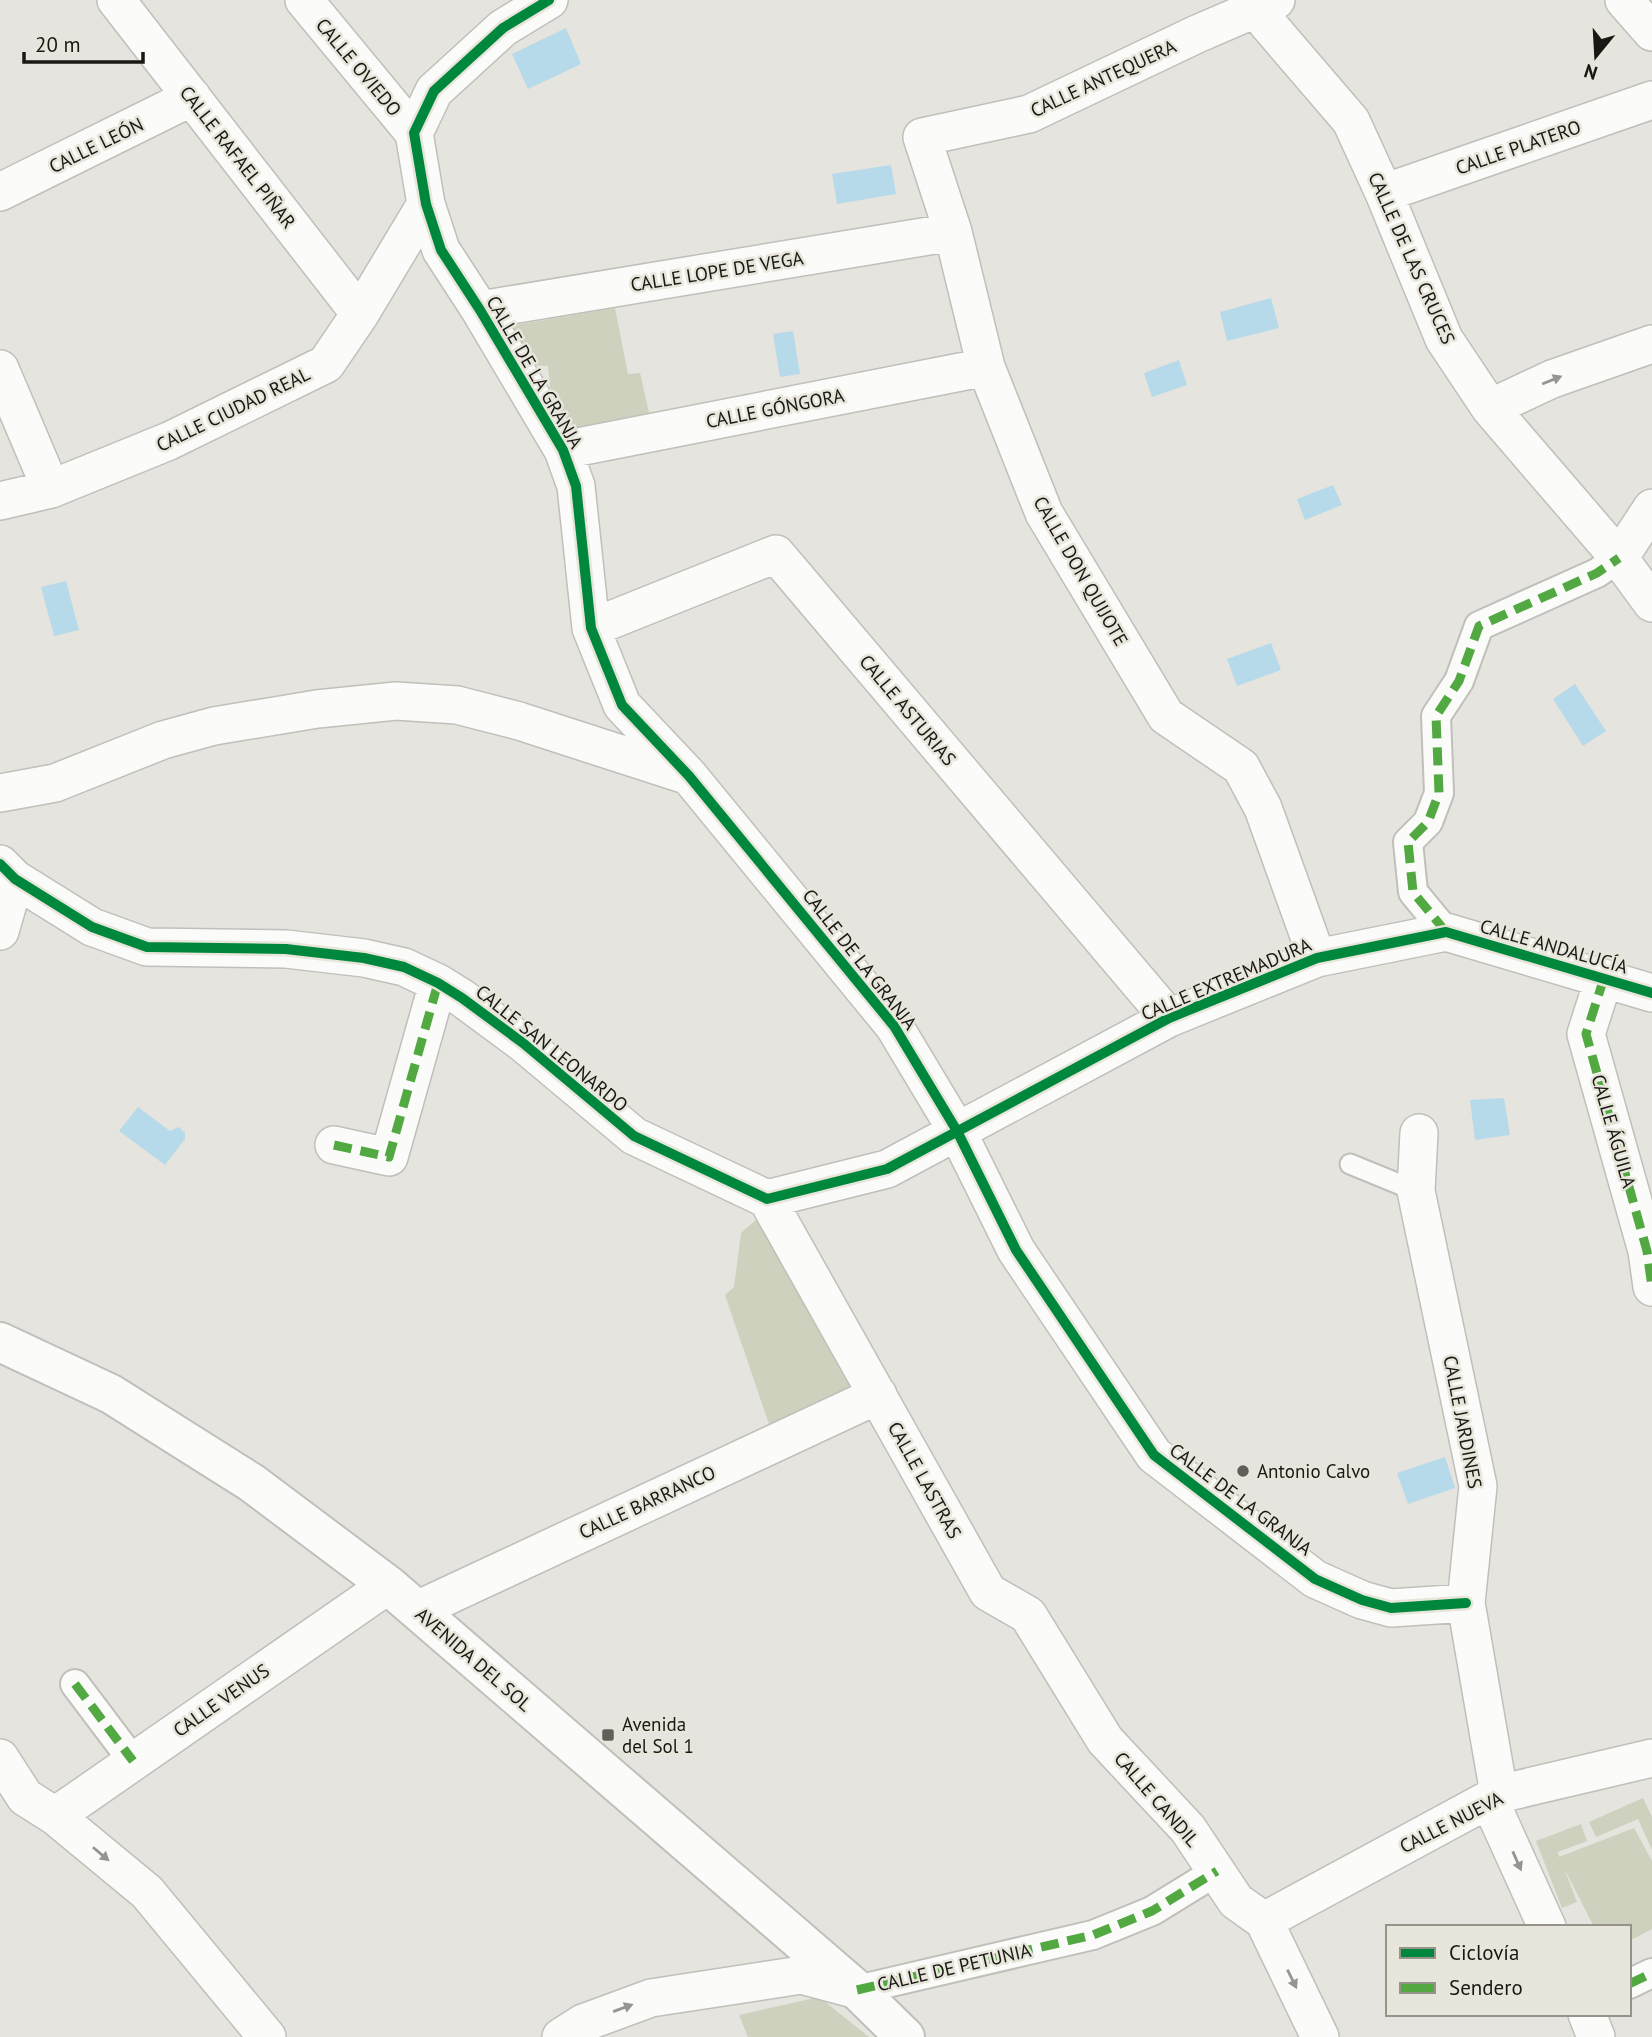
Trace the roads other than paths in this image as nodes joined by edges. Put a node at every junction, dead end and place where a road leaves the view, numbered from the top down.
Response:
1 (116, 0) edge
2 (304, 0) edge
3 (549, 0) edge
4 (1624, 0) edge
5 (1263, 2) edge
6 (1652, 32) edge
7 (192, 97) junction
8 (1652, 100) edge
9 (414, 134) junction
10 (922, 136) joint
11 (0, 192) edge
12 (1384, 193) junction
13 (426, 204) junction
14 (953, 232) junction
15 (481, 310) junction
16 (360, 314) junction
17 (1652, 344) edge
18 (986, 367) junction
19 (0, 369) edge
20 (1490, 408) junction
21 (563, 450) junction
22 (51, 489) junction
23 (0, 501) edge
24 (1652, 508) edge
25 (1619, 558) junction
26 (1652, 603) edge
27 (591, 628) junction
28 (689, 776) junction
29 (0, 793) edge
30 (8, 871) edge
31 (0, 931) edge
32 (1446, 932) junction
33 (1317, 958) junction
34 (1604, 978) junction
35 (438, 983) junction
36 (1652, 993) edge
37 (1169, 1018) junction
38 (957, 1131) junction
39 (1419, 1133) dead end
40 (334, 1145) dead end
41 (1350, 1164) dead end
42 (1416, 1191) junction
43 (767, 1199) junction
44 (1652, 1287) edge
45 (0, 1342) edge
46 (878, 1395) junction
47 (388, 1585) junction
48 (1466, 1603) junction
49 (417, 1610) junction
50 (75, 1685) dead end
51 (1105, 1740) joint
52 (0, 1758) edge
53 (1652, 1758) edge
54 (133, 1761) junction
55 (1494, 1797) junction
56 (27, 1805) edge
57 (1217, 1871) junction
58 (1264, 1921) junction
59 (1546, 1925) edge
60 (1652, 1973) edge
61 (1631, 1983) edge
62 (857, 1990) junction
63 (1588, 2016) edge
64 (581, 2032) edge
65 (267, 2037) edge
66 (905, 2037) edge
67 (1320, 2037) edge
68 (1596, 2037) edge

1 - 7 street, CALLE RAFAEL PIÑAR
2 - 9 street, CALLE OVIEDO
3 - 9 street
4 - 6 street
5 - 10 street, CALLE ANTEQUERA
5 - 12 street, CALLE DE LAS CRUCES
7 - 11 street, CALLE LEÓN
7 - 16 street, CALLE RAFAEL PIÑAR
8 - 12 street, CALLE PLATERO
9 - 13 street, CALLE DE LA GRANJA
10 - 14 street, CALLE DON QUIJOTE
12 - 20 street, CALLE DE LAS CRUCES
13 - 15 street, CALLE DE LA GRANJA
13 - 16 street, CALLE CIUDAD REAL
14 - 15 street, CALLE LOPE DE VEGA
14 - 18 street, CALLE DON QUIJOTE
15 - 21 street, CALLE DE LA GRANJA
16 - 22 street, CALLE CIUDAD REAL
20 -> 17 street
18 - 21 street, CALLE GÓNGORA
18 - 33 street, CALLE DON QUIJOTE
19 - 22 street
20 - 25 street, CALLE DE LAS CRUCES
21 - 27 street, CALLE DE LA GRANJA
22 - 23 street, CALLE CIUDAD REAL
24 - 25 street
25 - 26 street, CALLE DE LAS CRUCES
25 - 32 street
27 - 28 street, CALLE DE LA GRANJA
27 - 37 street, CALLE ASTURIAS
28 - 29 street
28 - 38 street, CALLE DE LA GRANJA
30 - 31 street
30 - 35 street, CALLE SAN LEONARDO
32 - 33 street, CALLE EXTREMADURA
32 - 34 street, CALLE ANDALUCÍA
33 - 37 street, CALLE EXTREMADURA
34 - 36 street, CALLE ANDALUCÍA
34 - 44 street, CALLE ÁGUILA
35 - 40 street
35 - 43 street, CALLE SAN LEONARDO
37 - 38 street, CALLE EXTREMADURA
38 - 43 street
38 - 48 street, CALLE DE LA GRANJA
39 - 42 street, CALLE JARDINES
41 - 42 lane
42 - 48 street, CALLE JARDINES
43 - 46 street, CALLE LASTRAS
45 - 47 street, AVENIDA DEL SOL
46 - 49 street, CALLE BARRANCO
46 - 51 street, CALLE LASTRAS
47 - 49 street, AVENIDA DEL SOL
47 - 54 street, CALLE VENUS
48 - 55 street, CALLE JARDINES
49 - 62 street, AVENIDA DEL SOL
50 - 54 street
51 - 57 street, CALLE CANDIL
52 - 56 street
53 - 55 street, CALLE NUEVA
54 - 56 street, CALLE VENUS
55 - 58 street, CALLE NUEVA
55 -> 59 street, CALLE JARDINES
56 -> 65 street
57 - 58 street, CALLE CANDIL
57 - 62 street, CALLE DE PETUNIA
58 -> 67 street
60 - 61 street
64 -> 62 street, CALLE DE PETUNIA
62 - 66 street, AVENIDA DEL SOL
63 - 68 street

